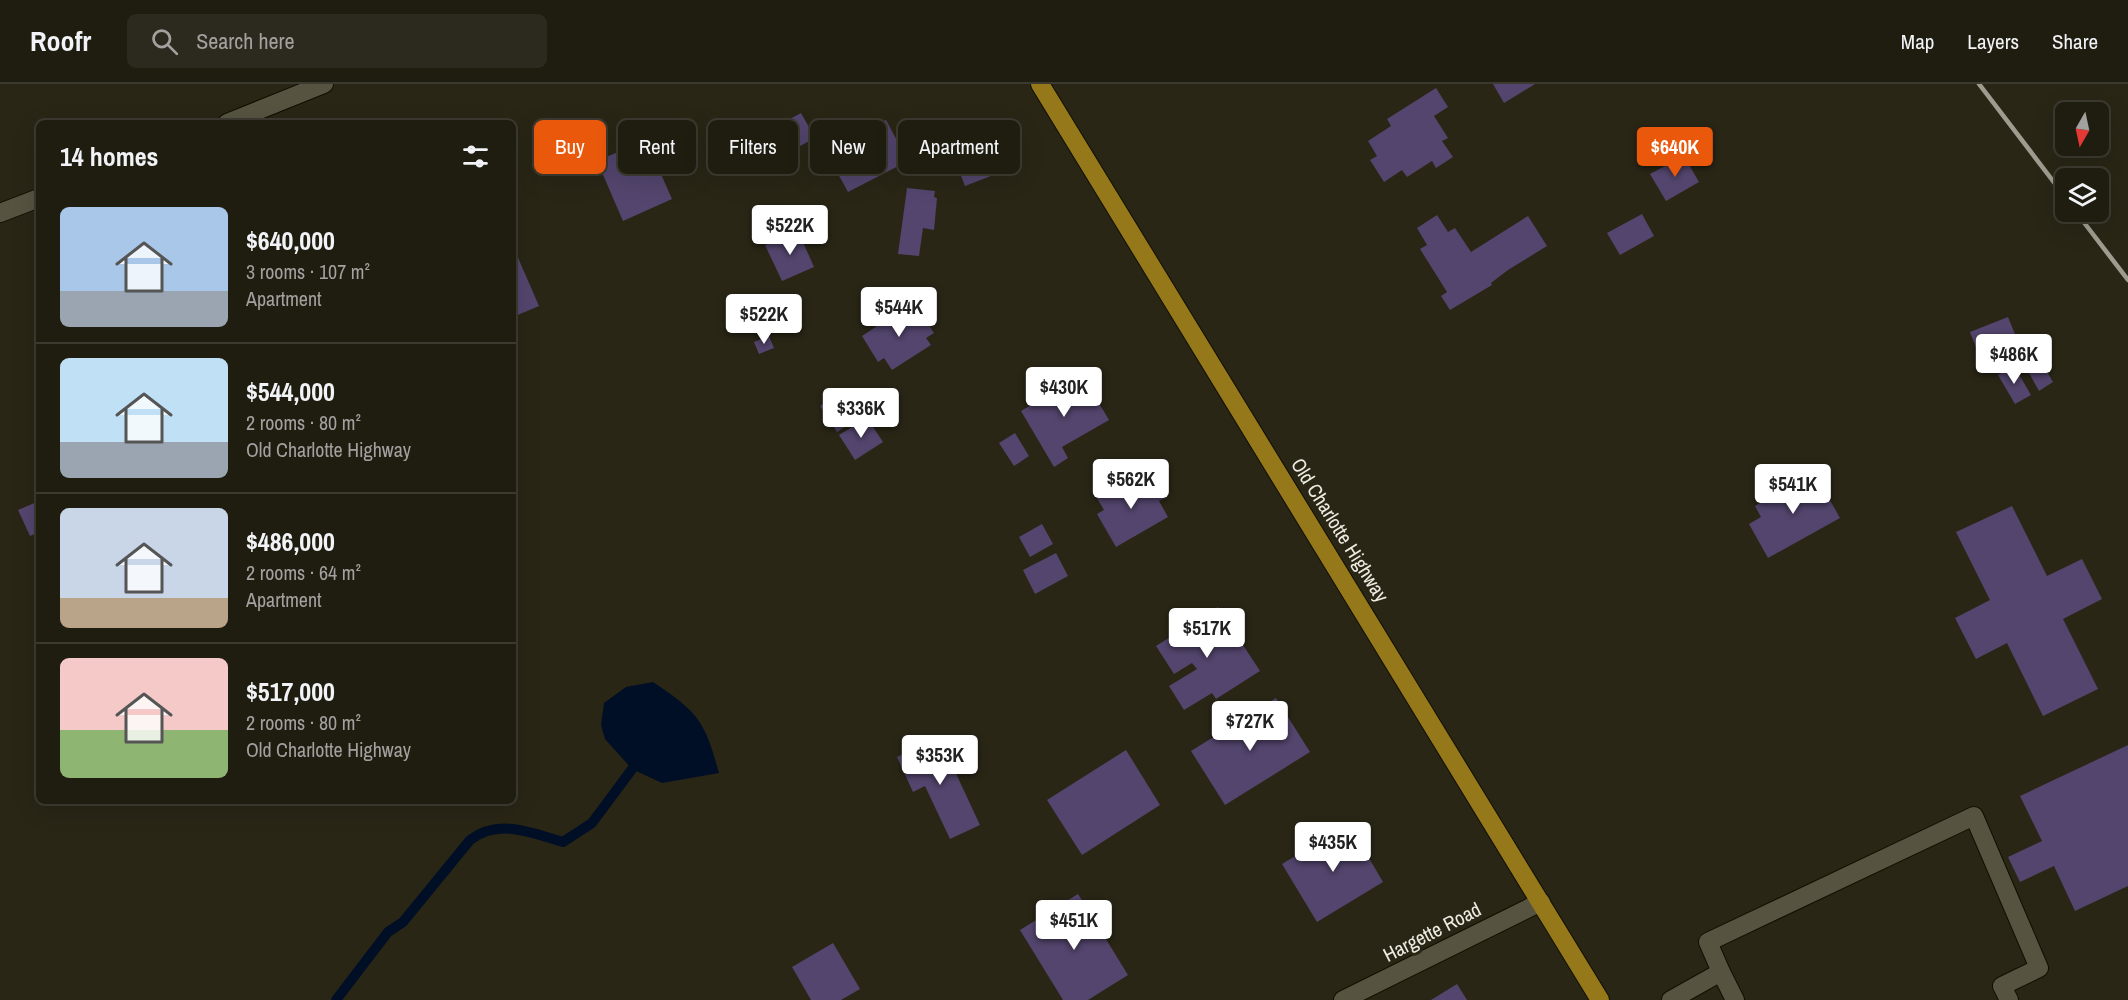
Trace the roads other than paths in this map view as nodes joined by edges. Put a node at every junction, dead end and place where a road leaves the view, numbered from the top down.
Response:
1 (324, 84) edge
2 (1040, 84) edge
3 (234, 120) edge
4 (36, 199) edge
5 (0, 213) edge
6 (1541, 902) junction
7 (1722, 972) junction
8 (1343, 1000) edge
9 (1600, 1000) edge
10 (1671, 1000) edge
11 (1735, 1000) edge
12 (2008, 1000) edge

1 - 3 street
2 - 6 main road, Old Charlotte Highway
4 - 5 street
6 - 8 street, Hargette Road
6 - 9 main road, Old Charlotte Highway
7 - 10 street
7 - 11 street
7 - 12 street

